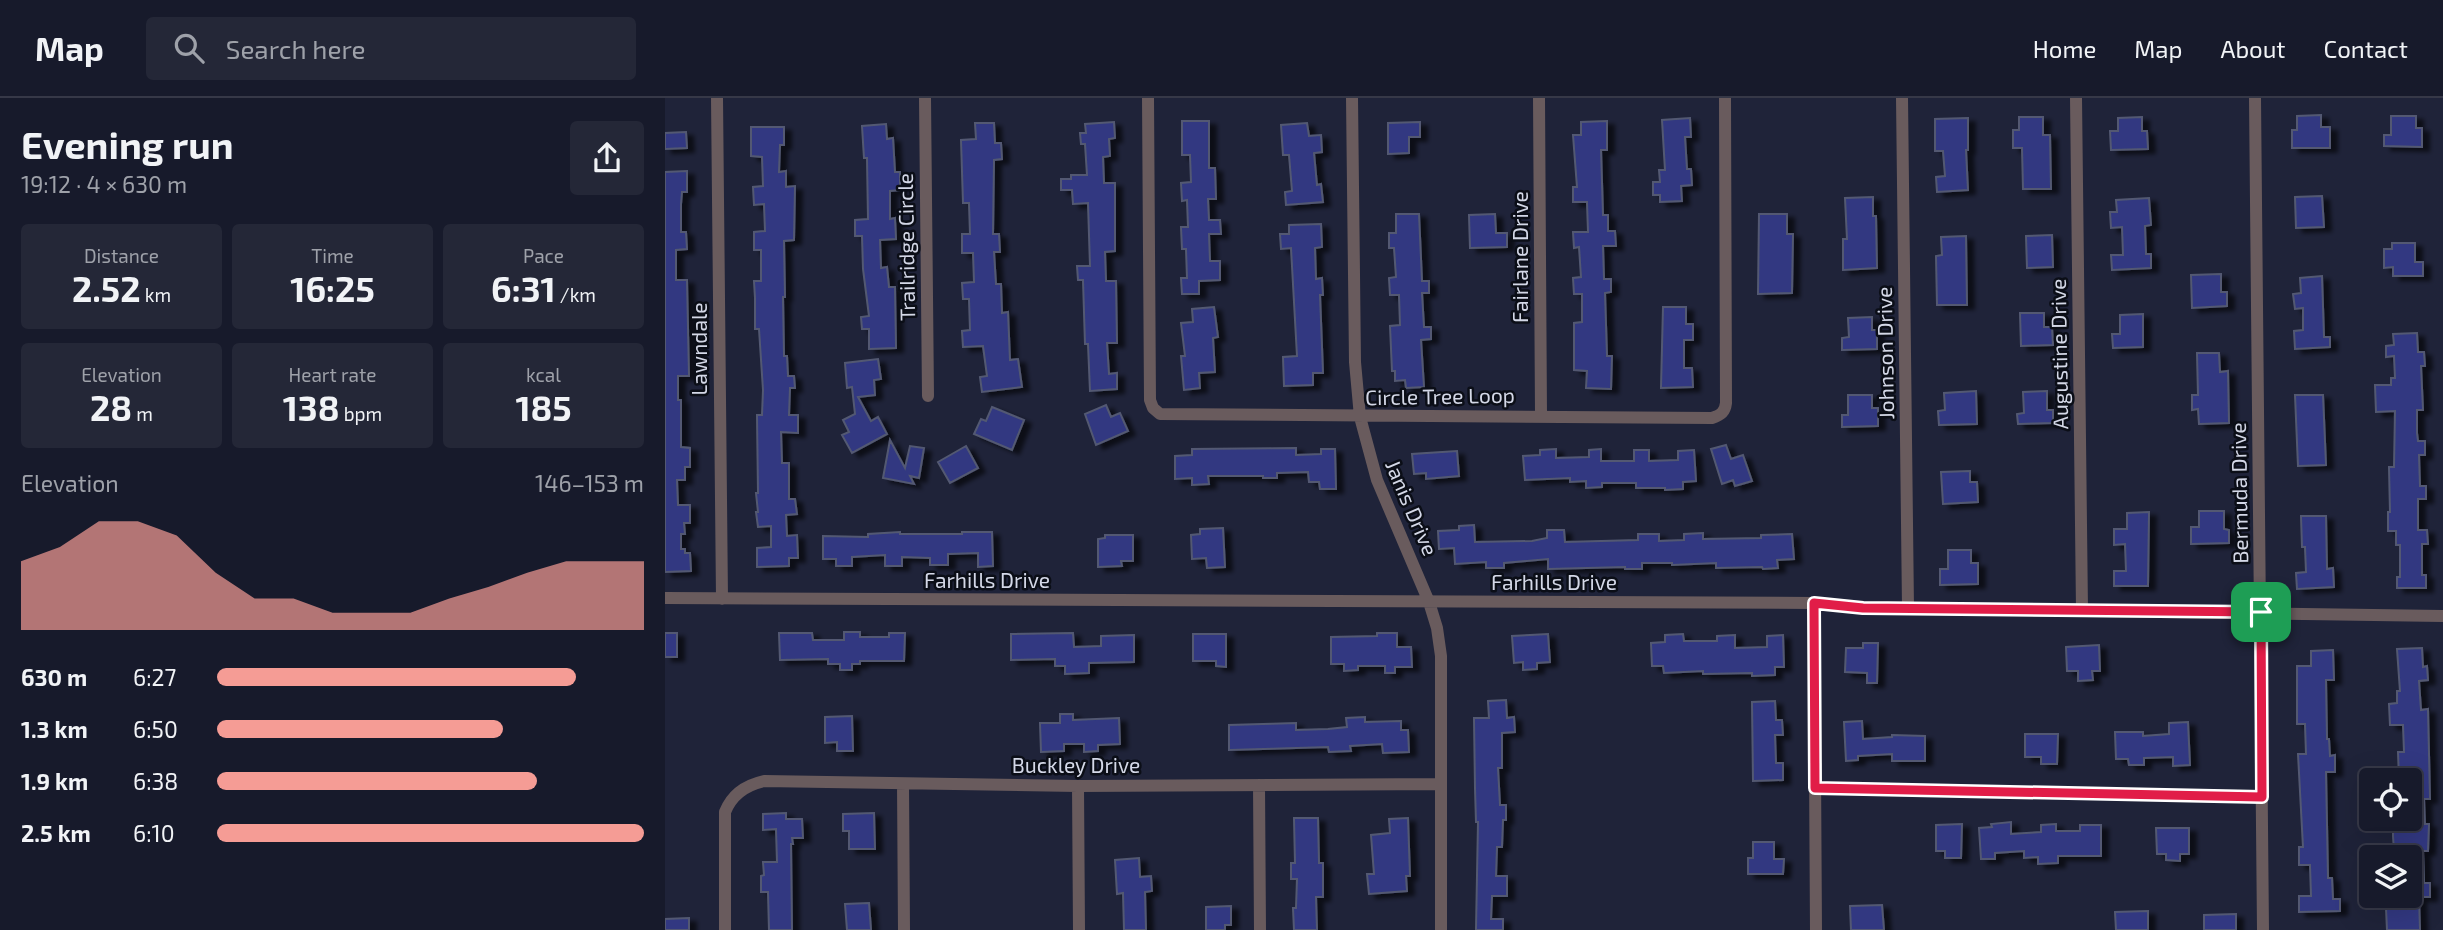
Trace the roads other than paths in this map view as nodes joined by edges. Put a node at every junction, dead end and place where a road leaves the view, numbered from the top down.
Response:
1 (717, 98) edge
2 (925, 98) edge
3 (1148, 98) edge
4 (1352, 98) edge
5 (1539, 98) edge
6 (1725, 98) edge
7 (1902, 98) edge
8 (2076, 98) edge
9 (2255, 98) edge
10 (928, 396) dead end
11 (1541, 415) junction
12 (1360, 417) junction
13 (665, 598) edge
14 (722, 599) junction
15 (1429, 603) junction
16 (1814, 603) junction
17 (1908, 608) junction
18 (2082, 610) junction
19 (2261, 612) junction
20 (2443, 616) edge
21 (903, 784) junction
22 (1441, 784) junction
23 (1259, 785) junction
24 (1078, 786) junction
25 (1815, 788) junction
26 (2262, 797) junction
27 (725, 930) edge
28 (904, 930) edge
29 (1079, 930) edge
30 (1260, 930) edge
31 (1441, 930) edge
32 (1816, 930) edge
33 (2263, 930) edge

1 - 14 street, Lawndale
2 - 10 street, Trailridge Circle
3 - 12 street, Circle Tree Loop
4 - 12 street, Janis Drive
5 - 11 street, Fairlane Drive
6 - 11 street, Circle Tree Loop
7 - 17 street, Johnson Drive
8 - 18 street, Augustine Drive
9 - 19 street, Bermuda Drive
11 - 12 street, Circle Tree Loop
12 - 15 street, Janis Drive
13 - 14 street, Farhills Drive
14 - 15 street, Farhills Drive
15 - 16 street, Farhills Drive
15 - 22 street, Janis Drive
16 - 17 street, Farhills Drive
16 - 25 street
17 - 18 street, Farhills Drive
18 - 19 street, Farhills Drive
19 - 20 street, Farhills Drive
19 - 26 street, Bermuda Drive
21 - 24 street, Buckley Drive
21 - 27 street, Buckley Drive
21 - 28 street
22 - 23 street, Buckley Drive
22 - 31 street, Janis Drive
23 - 24 street, Buckley Drive
23 - 30 street
24 - 29 street
25 - 26 street
25 - 32 street
26 - 33 street, Bermuda Drive

